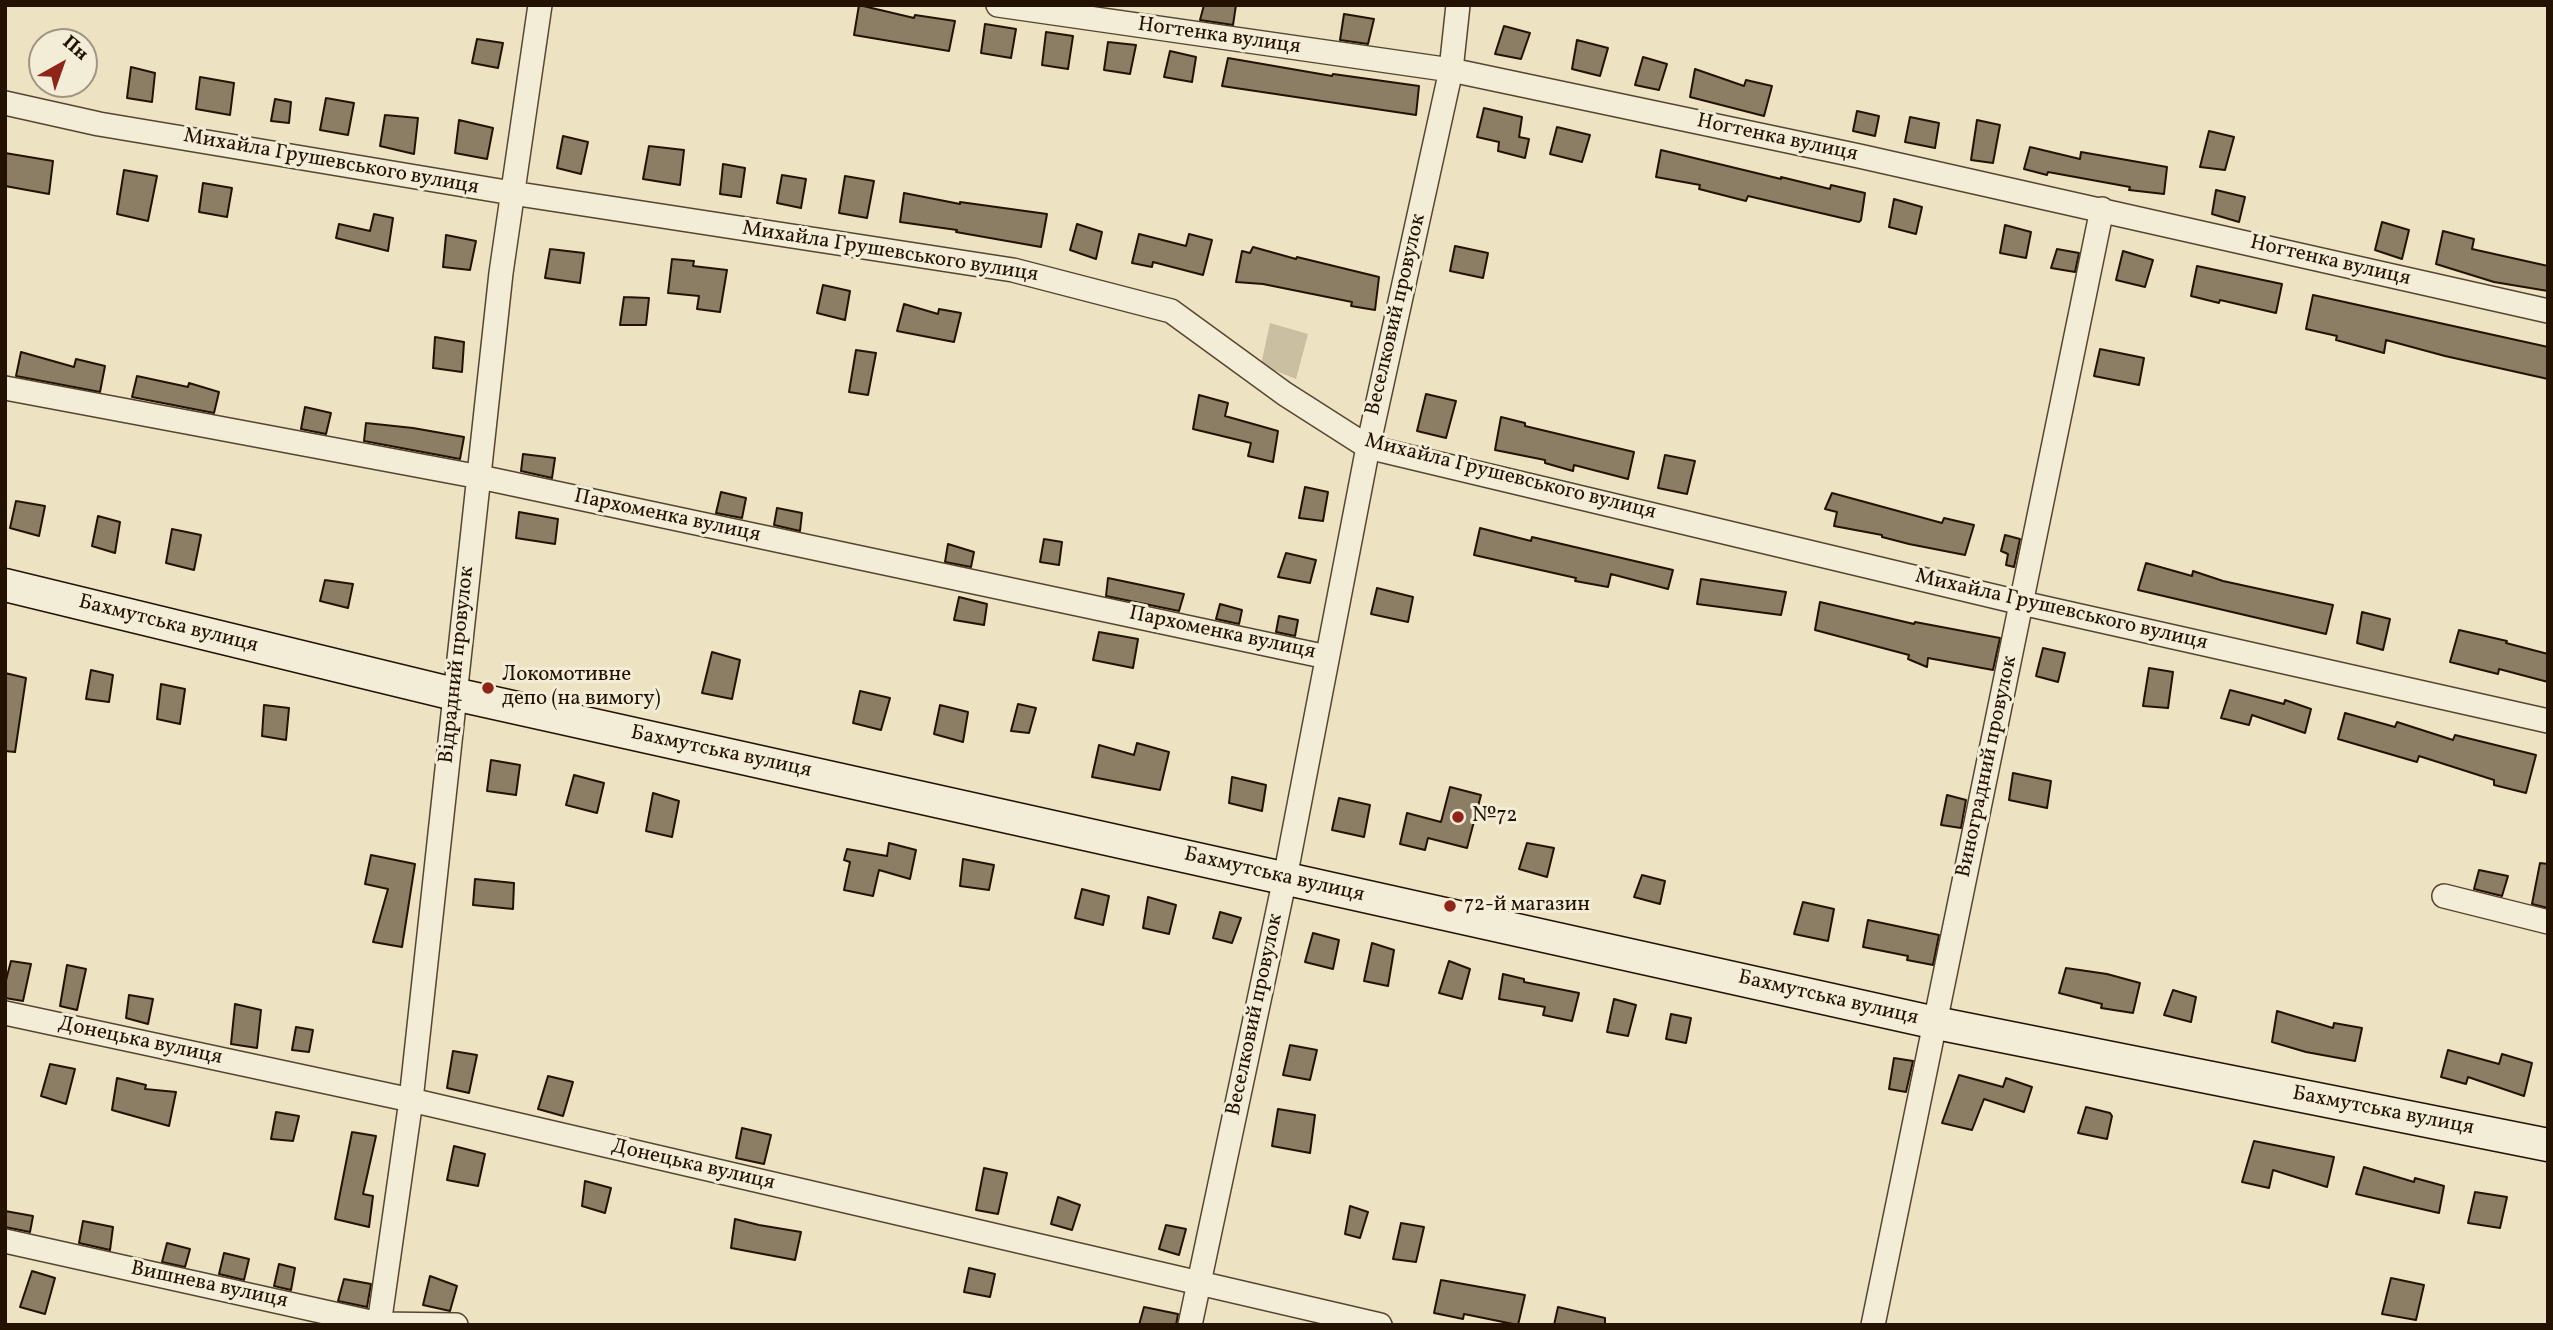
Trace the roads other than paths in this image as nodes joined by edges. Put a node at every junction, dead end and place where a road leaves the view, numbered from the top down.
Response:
1 (540, 5) edge
2 (998, 5) edge
3 (1458, 5) edge
4 (1451, 70) junction
5 (5, 103) edge
6 (512, 193) junction
7 (2102, 209) junction
8 (2548, 311) edge
9 (5, 388) edge
10 (1368, 447) junction
11 (480, 477) junction
12 (5, 585) edge
13 (2022, 603) junction
14 (1327, 657) junction
15 (454, 694) junction
16 (2548, 721) edge
17 (1285, 878) junction
18 (2444, 896) dead end
19 (2548, 922) edge
20 (5, 1013) edge
21 (1936, 1023) junction
22 (411, 1100) junction
23 (2548, 1145) edge
24 (5, 1241) edge
25 (1199, 1284) junction
26 (379, 1324) edge
27 (457, 1325) edge
28 (1190, 1325) edge
29 (1380, 1325) edge
30 (1873, 1325) edge

1 - 6 street, Відрадний провулок
2 - 4 street, Ногтенка вулиця
3 - 4 street, Веселковий провулок
4 - 7 street, Ногтенка вулиця
4 - 10 street, Веселковий провулок
5 - 6 street, Михайла Грушевського вулиця
6 - 10 street, Михайла Грушевського вулиця
6 - 11 street, Відрадний провулок
7 - 8 street, Ногтенка вулиця
7 - 13 street, Виноградний провулок
9 - 11 street, Пархоменка вулиця
10 - 13 street, Михайла Грушевського вулиця
10 - 14 street, Веселковий провулок
11 - 14 street, Пархоменка вулиця
11 - 15 street, Відрадний провулок
12 - 15 street, Бахмутська вулиця
13 - 16 street, Михайла Грушевського вулиця
13 - 21 street, Виноградний провулок
14 - 17 street, Веселковий провулок
15 - 17 street, Бахмутська вулиця
15 - 22 street, Відрадний провулок
17 - 21 street, Бахмутська вулиця
17 - 25 street, Веселковий провулок
18 - 19 street
20 - 22 street, Донецька вулиця
21 - 23 street, Бахмутська вулиця
21 - 30 street, Виноградний провулок
22 - 25 street, Донецька вулиця
22 - 26 street, Відрадний провулок
24 - 26 street, Вишнева вулиця
25 - 28 street, Веселковий провулок
25 - 29 street, Донецька вулиця
26 - 27 street, Вишнева вулиця

